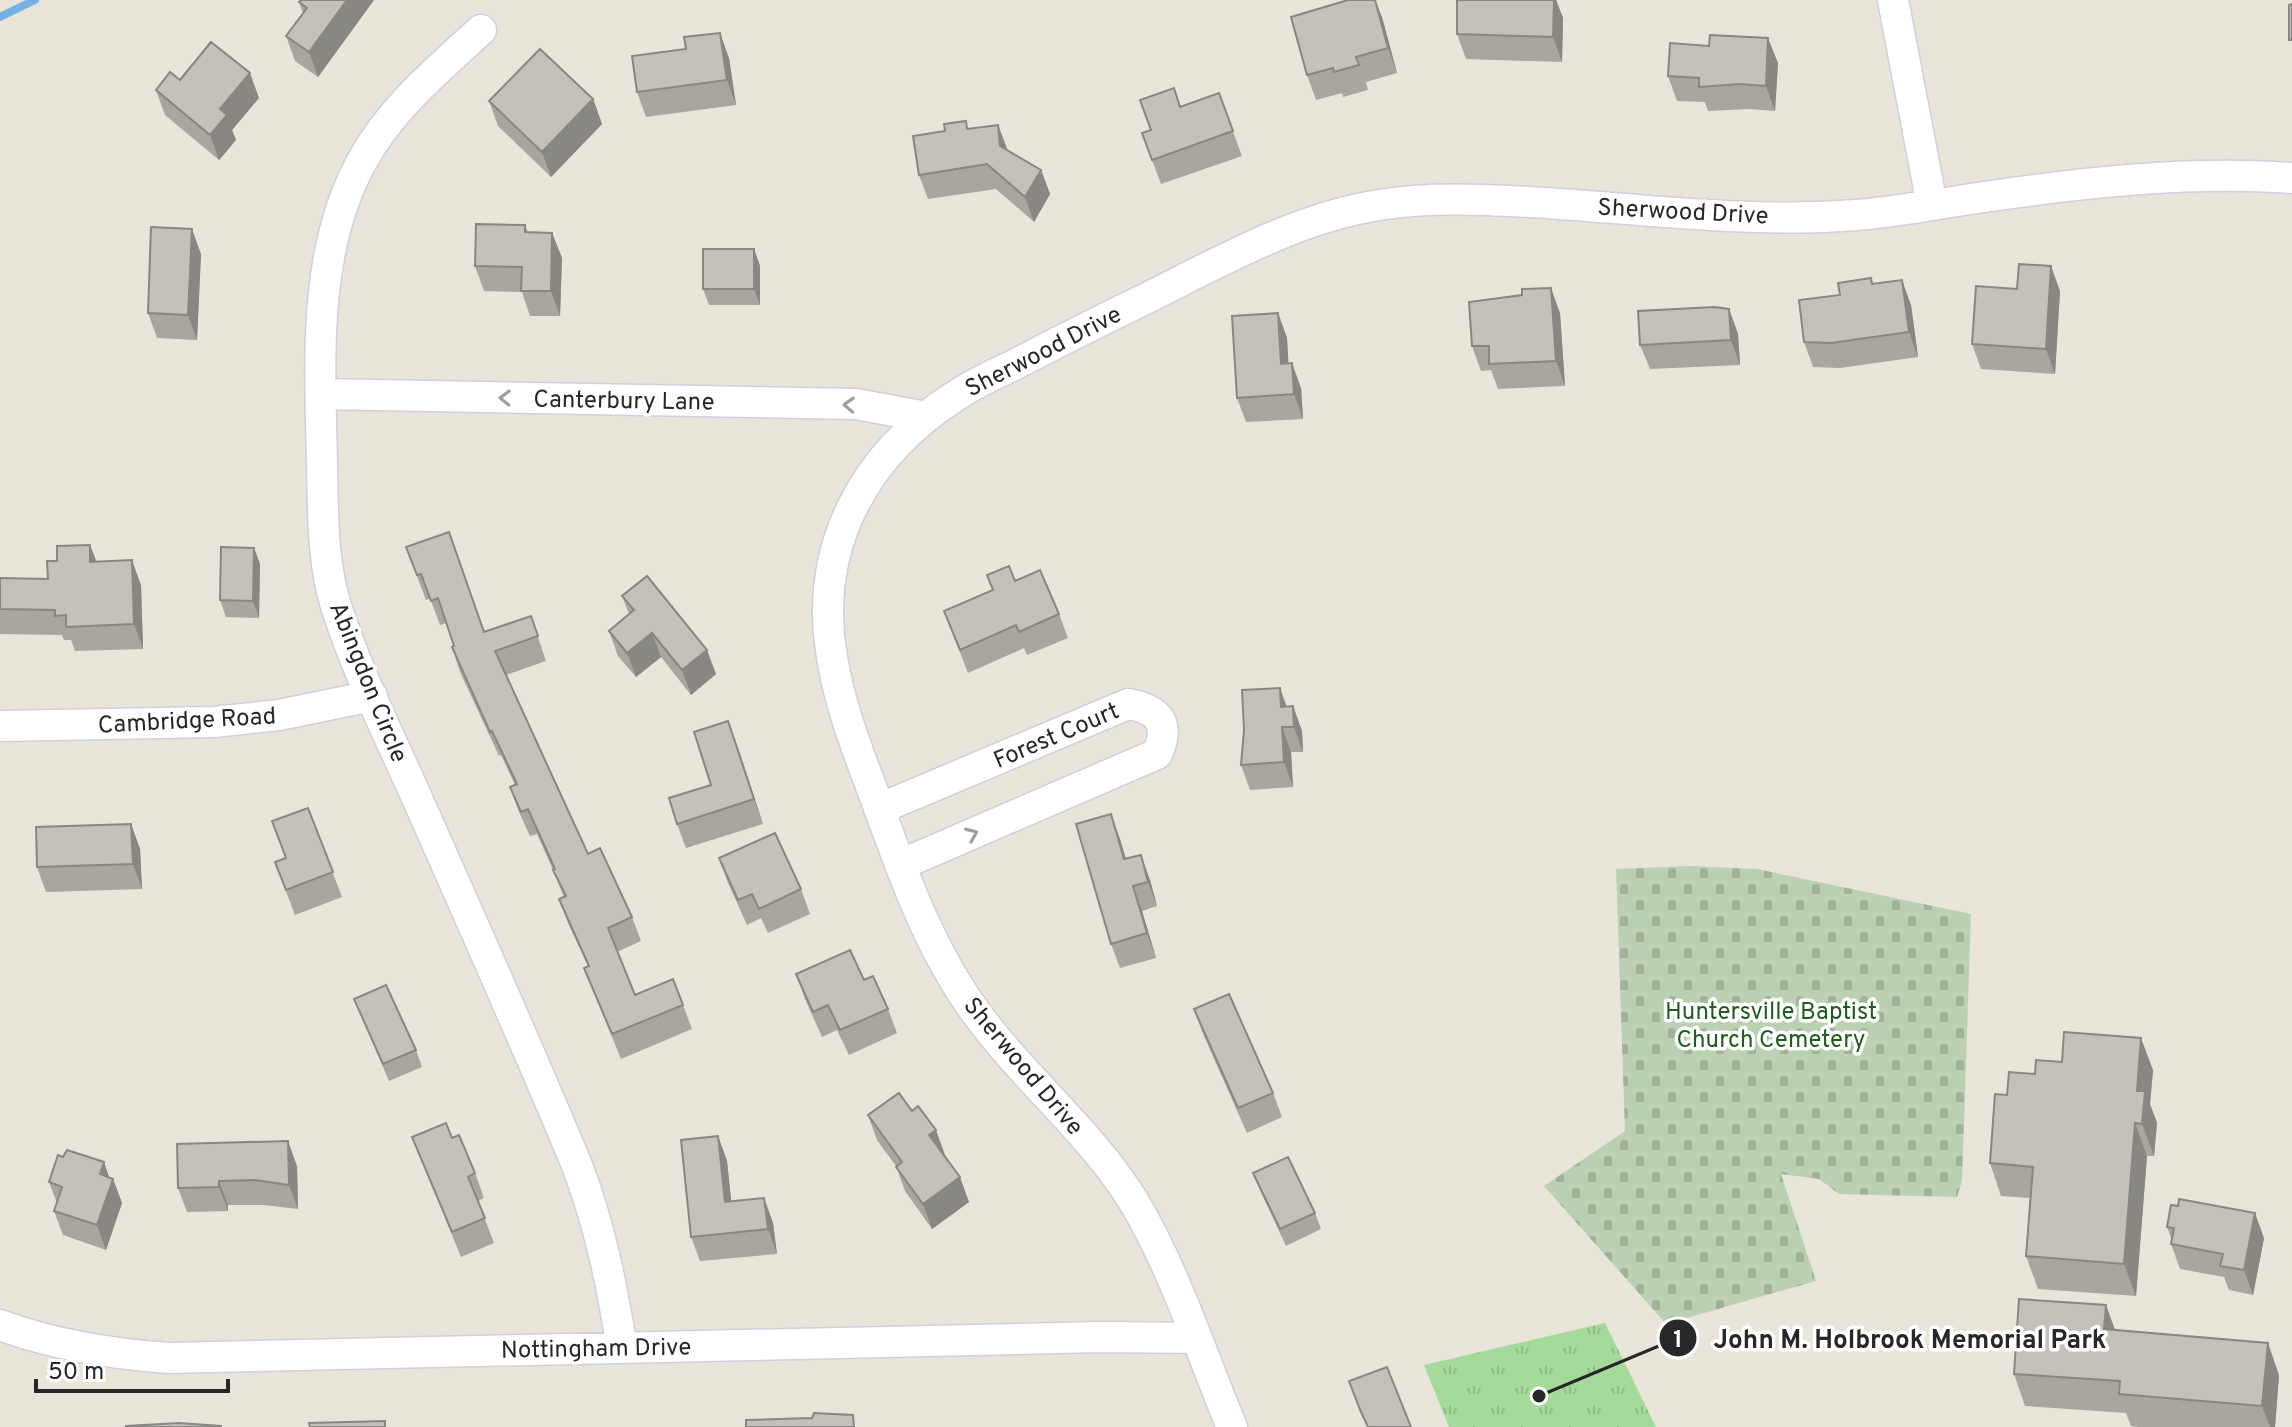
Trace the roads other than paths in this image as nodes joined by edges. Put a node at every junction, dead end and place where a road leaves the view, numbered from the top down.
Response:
1 (1893, 0) edge
2 (481, 30) dead end
3 (2292, 178) edge
4 (1932, 205) junction
5 (322, 394) junction
6 (926, 417) junction
7 (372, 696) junction
8 (0, 726) edge
9 (879, 809) junction
10 (900, 865) junction
11 (0, 1325) edge
12 (1195, 1338) junction
13 (622, 1347) junction
14 (1232, 1427) edge

1 - 4 street
2 - 5 street, Abingdon Circle
3 - 4 street, Sherwood Drive
4 - 6 street, Sherwood Drive
6 -> 5 street, Canterbury Lane
5 - 7 street, Abingdon Circle
6 - 9 street, Sherwood Drive
7 - 8 street, Cambridge Road
7 - 13 street, Abingdon Circle
9 - 10 street, Sherwood Drive
10 -> 9 street, Forest Court
10 - 12 street, Sherwood Drive
11 - 13 street, Nottingham Drive
12 - 13 street, Nottingham Drive
12 - 14 street, Sherwood Drive

